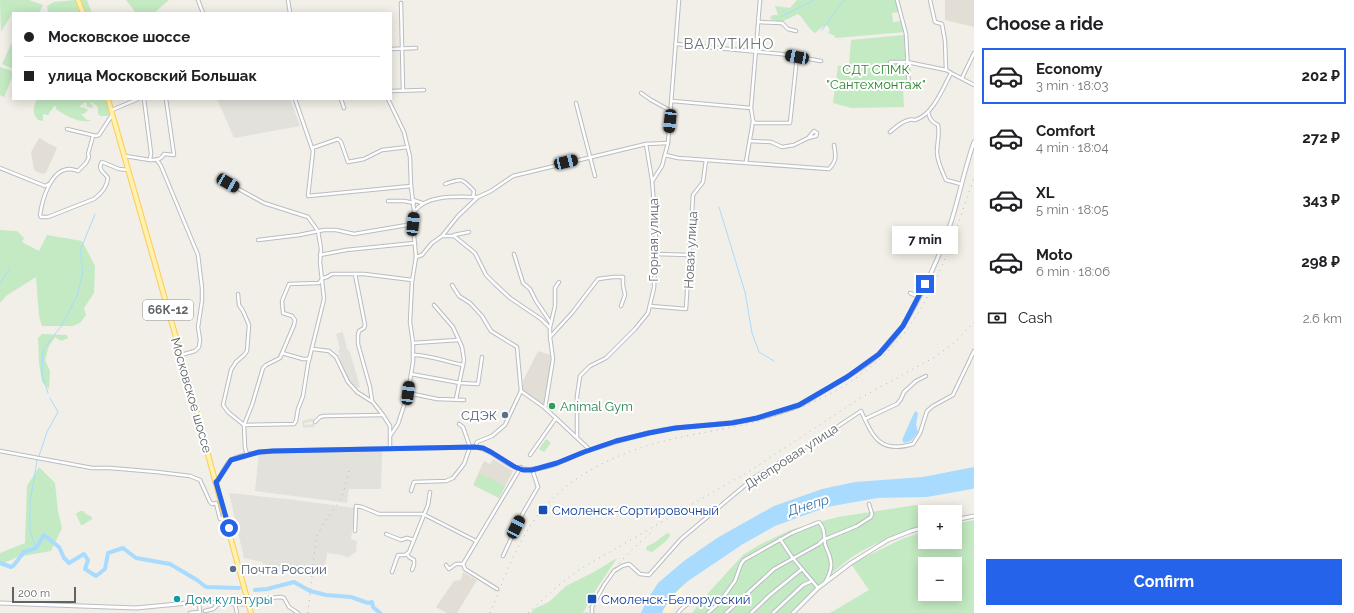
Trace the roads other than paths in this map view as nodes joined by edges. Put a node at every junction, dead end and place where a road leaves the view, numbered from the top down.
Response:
1 (78, 0) edge
2 (198, 0) edge
3 (288, 0) edge
4 (679, 0) edge
5 (760, 0) edge
6 (897, 0) edge
7 (930, 0) edge
8 (401, 3) dead end
9 (83, 12) edge
10 (203, 12) edge
11 (290, 12) edge
12 (758, 22) junction
13 (796, 31) dead end
14 (676, 44) junction
15 (392, 48) edge
16 (401, 48) junction
17 (416, 48) dead end
18 (756, 51) junction
19 (974, 53) edge
20 (797, 57) junction
21 (821, 61) dead end
22 (890, 62) dead end
23 (907, 62) junction
24 (946, 70) junction
25 (950, 73) junction
26 (962, 78) junction
27 (974, 85) edge
28 (909, 89) dead end
29 (424, 90) dead end
30 (392, 91) edge
31 (403, 91) junction
32 (641, 92) dead end
33 (108, 100) edge
34 (136, 100) edge
35 (144, 100) edge
36 (166, 100) edge
37 (295, 100) edge
38 (341, 100) edge
39 (388, 100) edge
40 (672, 101) junction
41 (576, 103) dead end
42 (344, 108) dead end
43 (751, 108) junction
44 (111, 110) junction
45 (671, 111) junction
46 (928, 112) junction
47 (112, 115) junction
48 (753, 123) junction
49 (67, 129) dead end
50 (890, 132) dead end
51 (93, 136) junction
52 (808, 138) dead end
53 (750, 141) junction
54 (668, 142) junction
55 (974, 142) edge
56 (646, 144) junction
57 (834, 145) dead end
58 (408, 147) junction
59 (312, 148) junction
60 (124, 154) junction
61 (665, 155) junction
62 (591, 156) junction
63 (150, 160) junction
64 (157, 160) junction
65 (706, 160) junction
66 (746, 162) junction
67 (0, 168) edge
68 (128, 170) junction
69 (222, 175) dead end
70 (595, 176) dead end
71 (652, 180) junction
72 (51, 182) junction
73 (445, 184) dead end
74 (961, 184) junction
75 (411, 186) junction
76 (473, 197) junction
77 (478, 197) junction
78 (388, 201) dead end
79 (413, 202) junction
80 (423, 203) junction
81 (414, 211) junction
82 (413, 224) junction
83 (318, 231) junction
84 (469, 232) dead end
85 (442, 236) junction
86 (454, 236) junction
87 (258, 240) dead end
88 (415, 243) junction
89 (514, 254) dead end
90 (655, 254) junction
91 (320, 255) junction
92 (690, 255) junction
93 (416, 257) junction
94 (355, 274) junction
95 (412, 280) junction
96 (322, 281) junction
97 (559, 282) dead end
98 (452, 285) dead end
99 (910, 293) dead end
100 (238, 294) dead end
101 (919, 297) junction
102 (434, 305) dead end
103 (621, 306) dead end
104 (651, 306) junction
105 (551, 323) junction
106 (550, 328) junction
107 (550, 337) junction
108 (458, 340) junction
109 (413, 343) junction
110 (312, 349) junction
111 (974, 351) edge
112 (282, 353) junction
113 (312, 354) junction
114 (181, 355) junction
115 (413, 355) junction
116 (482, 357) dead end
117 (463, 366) junction
118 (411, 374) junction
119 (926, 376) dead end
120 (460, 383) junction
121 (521, 390) junction
122 (408, 393) junction
123 (456, 399) junction
124 (464, 400) dead end
125 (372, 401) junction
126 (545, 408) junction
127 (384, 415) junction
128 (556, 418) junction
129 (865, 419) junction
130 (315, 422) dead end
131 (459, 424) dead end
132 (244, 425) junction
133 (390, 436) junction
134 (577, 437) junction
135 (470, 447) junction
136 (475, 447) junction
137 (390, 449) junction
138 (590, 450) junction
139 (0, 451) edge
140 (247, 455) junction
141 (530, 455) dead end
142 (520, 468) junction
143 (532, 470) junction
144 (216, 482) junction
145 (411, 492) dead end
146 (430, 492) dead end
147 (220, 497) junction
148 (216, 503) junction
149 (869, 504) dead end
150 (423, 514) junction
151 (974, 516) edge
152 (226, 517) junction
153 (962, 519) edge
154 (918, 529) edge
155 (355, 531) dead end
156 (386, 534) dead end
157 (780, 539) junction
158 (414, 540) junction
159 (825, 540) junction
160 (476, 541) junction
161 (407, 554) junction
162 (503, 556) dead end
163 (793, 558) junction
164 (463, 564) junction
165 (446, 565) dead end
166 (802, 569) junction
167 (412, 570) dead end
168 (392, 572) dead end
169 (812, 581) junction
170 (826, 581) junction
171 (818, 588) junction
172 (497, 589) dead end
173 (248, 601) junction
174 (199, 602) junction
175 (0, 603) edge
176 (220, 603) junction
177 (719, 603) junction
178 (235, 604) junction
179 (205, 611) dead end
180 (190, 613) edge
181 (237, 613) edge
182 (251, 613) edge
183 (298, 613) edge
184 (592, 613) edge
185 (678, 613) edge
186 (708, 613) edge
187 (726, 613) edge
188 (751, 613) edge
189 (773, 613) edge
190 (793, 613) edge

1 - 9 main road
2 - 10 street
3 - 11 street
4 - 14 street
5 - 12 street
6 - 23 street
7 - 24 street
8 - 16 street
12 - 13 street
12 - 18 street
14 - 18 street
14 - 40 street
15 - 16 street
16 - 17 street
16 - 31 street
18 - 20 street
18 - 43 street
19 - 26 street
20 - 21 street
20 - 48 street
22 - 23 street
23 - 24 street
23 - 28 street
24 - 25 street
25 - 26 street
25 - 46 street
26 - 27 street
29 - 31 street
30 - 31 street
32 - 45 street
33 - 44 main road, 66К-12
34 - 44 street
35 - 63 street
36 - 64 street
37 - 59 street
38 - 42 street
39 - 58 street
40 - 43 street
40 - 45 street
41 - 62 street
43 - 48 street
44 - 47 main road, 66К-12
45 - 54 street
46 - 50 street
46 - 74 street
47 - 51 street
47 - 60 main road, 66К-12
48 - 53 street
49 - 51 street
51 - 72 street
52 - 53 street
53 - 66 street
54 - 56 street
54 - 61 street
55 - 74 street
56 - 62 street
56 - 71 street, Горная улица
57 - 66 street
58 - 59 street
58 - 75 street
59 - 75 street
60 - 63 street
60 - 68 main road, Московское шоссе / 66К-12
61 - 65 street
61 - 71 street
62 - 70 street
62 - 77 street
63 - 64 street
64 - 114 street
65 - 66 street
65 - 92 street, Новая улица
67 - 72 street
68 - 72 street
68 - 114 main road, Московское шоссе / 66К-12
69 - 83 street
71 - 90 street, Горная улица
73 - 76 street
74 - 101 street
75 - 79 street
76 - 77 street
76 - 80 street
77 - 85 street
78 - 79 street
79 - 80 street
79 - 81 street
80 - 81 street
81 - 82 street
82 - 83 street
82 - 88 street
83 - 87 street
83 - 91 street
84 - 86 street
85 - 86 street
85 - 93 street
86 - 106 street
88 - 91 street
88 - 93 street
89 - 105 street
90 - 92 street
90 - 104 street, Горная улица
91 - 96 street
92 - 104 street, Новая улица
93 - 95 street
94 - 95 street
94 - 96 street
94 - 125 street
95 - 109 street
96 - 110 street
96 - 112 street
97 - 105 street
98 - 121 street
99 - 101 street
100 - 132 street
101 - 138 street
102 - 108 street
103 - 107 street
104 - 134 street, Горная улица
105 - 106 street
106 - 107 street
107 - 126 street
108 - 109 street
108 - 117 street
109 - 115 street
110 - 113 street
110 - 125 street
111 - 129 street
112 - 113 street
112 - 132 street
113 - 132 street
114 - 144 main road, Московское шоссе / 66К-12
115 - 117 street
115 - 118 street
116 - 120 street
117 - 120 street
118 - 120 street
118 - 122 street
119 - 129 street
120 - 123 street
121 - 126 street
121 - 136 street
122 - 123 street
122 - 133 street
123 - 124 street
125 - 127 street
126 - 128 street
127 - 130 street
127 - 133 street
128 - 134 street
128 - 141 street
129 - 184 street, Днепровая улица
131 - 135 street
132 - 140 street
133 - 137 street
134 - 138 street
135 - 136 street
135 - 137 street
135 - 145 street
136 - 142 street
137 - 140 street
138 - 143 street
139 - 148 street
140 - 144 street
142 - 143 street
142 - 160 street
143 - 162 street
144 - 147 main road, Московское шоссе / 66К-12
146 - 150 street
147 - 148 street
147 - 152 main road, Московское шоссе / 66К-12
148 - 152 street
149 - 159 street
150 - 155 street
150 - 158 street
150 - 160 street
151 - 153 street
152 - 173 main road, Московское шоссе / 66К-12
154 - 170 street
156 - 158 street
157 - 159 street
157 - 163 street
157 - 177 street
158 - 161 street
159 - 163 street
159 - 170 street
160 - 164 street
161 - 167 street
161 - 168 street
163 - 166 street
163 - 187 street
164 - 165 street
164 - 172 street
166 - 169 street
166 - 188 street
169 - 171 street
169 - 189 street
170 - 171 street
171 - 190 street
173 - 178 street
173 - 182 main road, 66К-12
173 - 183 street
174 - 175 street
174 - 176 street
174 - 180 street
176 - 178 street
176 - 179 street
177 - 185 street
177 - 186 street
178 - 181 street

